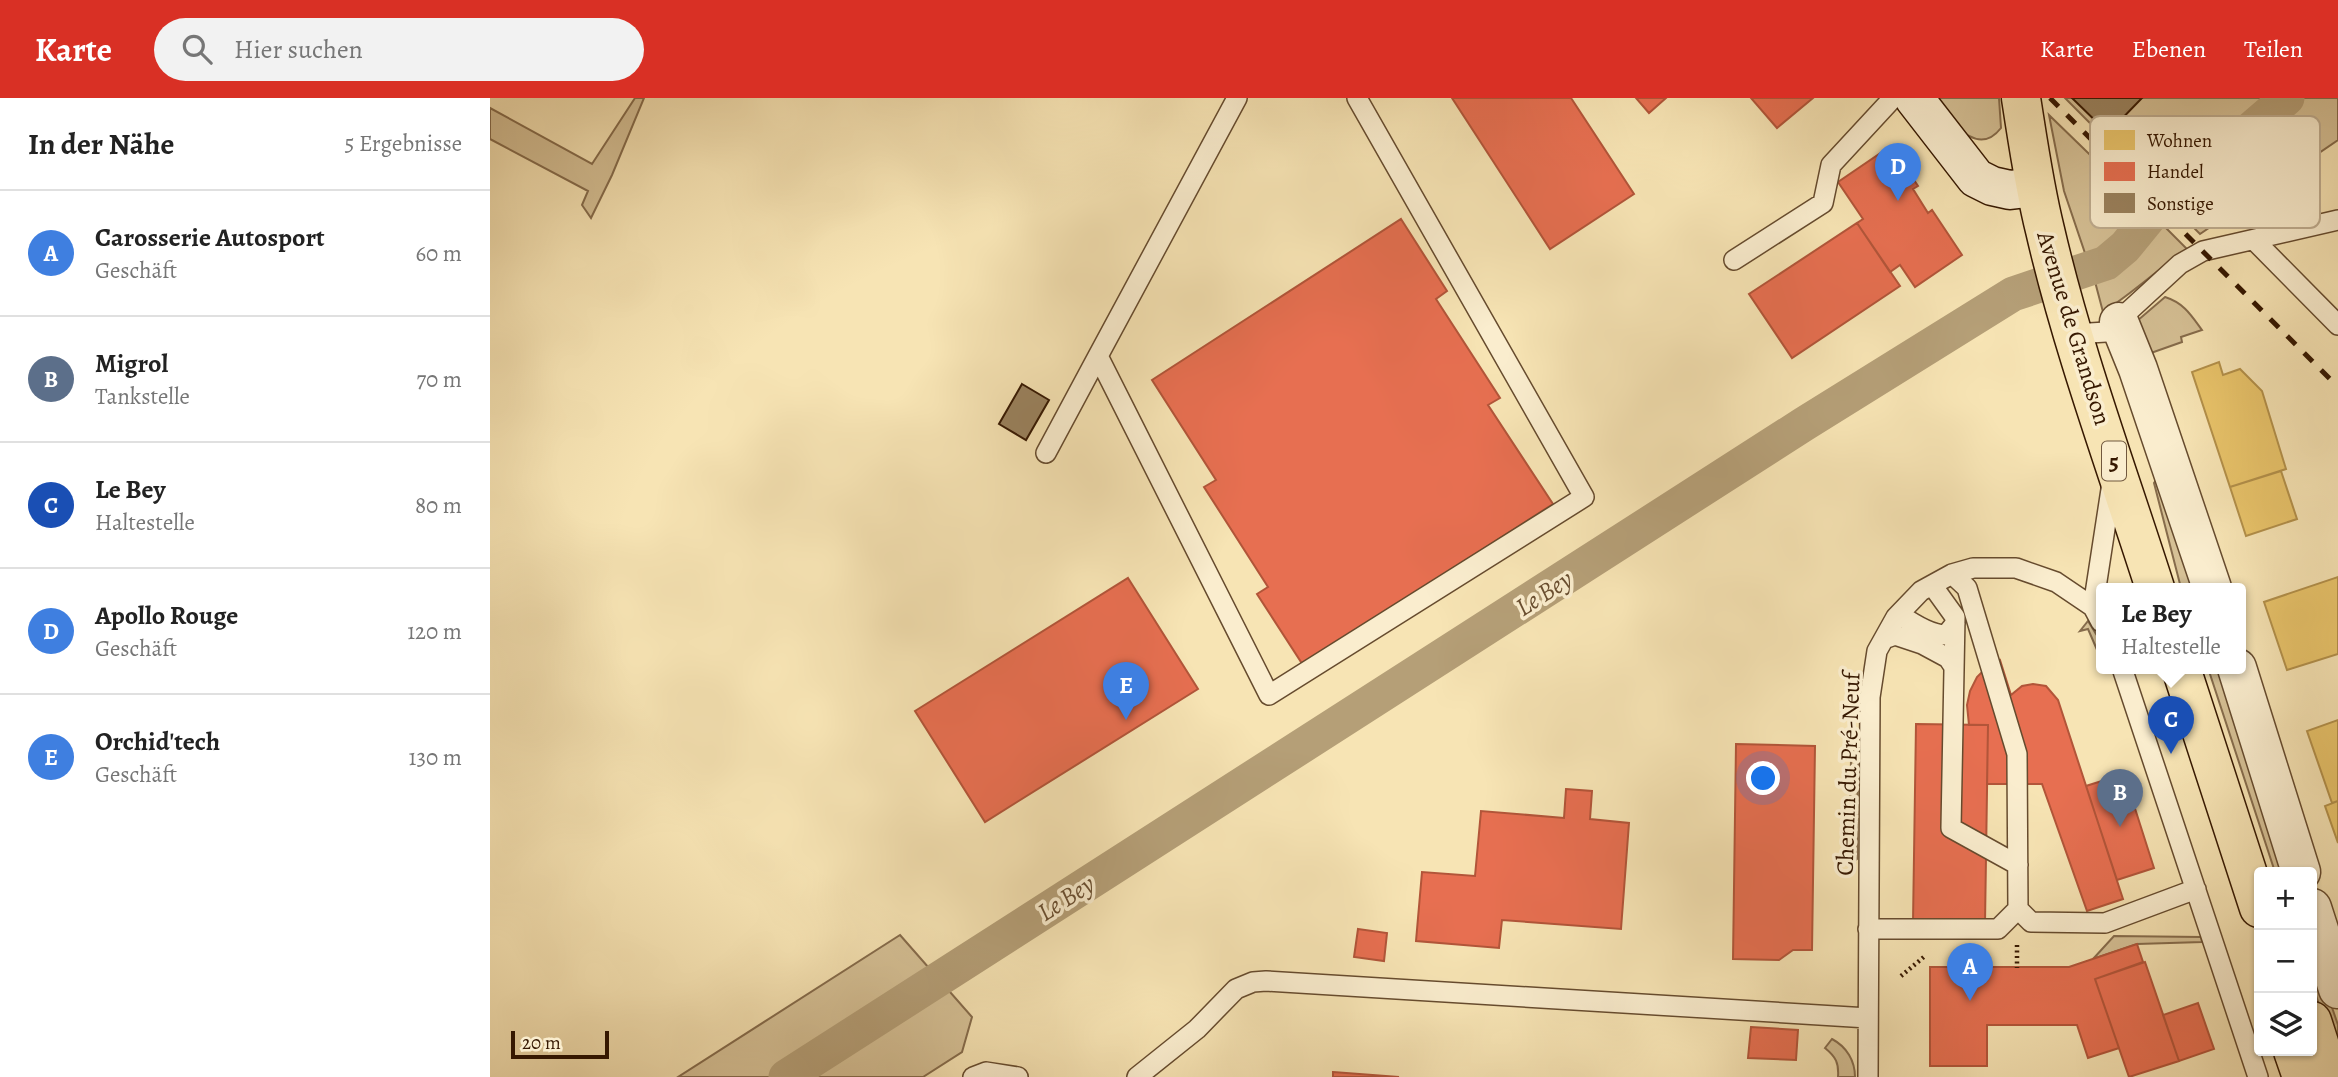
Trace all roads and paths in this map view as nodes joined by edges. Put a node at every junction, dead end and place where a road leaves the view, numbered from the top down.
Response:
1 (1237, 98) edge
2 (1357, 98) edge
3 (1893, 98) edge
4 (1914, 98) edge
5 (2021, 98) edge
6 (2035, 187) junction
7 (2338, 220) edge
8 (2320, 225) edge
9 (2306, 228) edge
10 (2255, 241) junction
11 (1734, 260) dead end
12 (2119, 322) junction
13 (2338, 325) edge
14 (2074, 334) junction
15 (1098, 356) junction
16 (1046, 453) dead end
17 (2115, 461) junction
18 (1952, 574) junction
19 (2101, 583) edge
20 (2153, 583) edge
21 (2210, 583) edge
22 (1932, 584) junction
23 (2096, 613) edge
24 (1899, 614) junction
25 (1955, 624) junction
26 (1884, 639) junction
27 (1954, 667) junction
28 (2124, 674) edge
29 (2183, 674) edge
30 (2239, 674) edge
31 (2018, 864) junction
32 (2299, 867) edge
33 (2196, 889) junction
34 (2254, 893) edge
35 (2018, 909) junction
36 (2317, 924) edge
37 (1868, 929) junction
38 (2015, 939) dead end
39 (1929, 952) dead end
40 (2017, 968) dead end
41 (1901, 976) dead end
42 (2338, 989) edge
43 (1868, 1018) junction
44 (2317, 1037) edge
45 (2295, 1056) edge
46 (973, 1077) edge
47 (1018, 1077) edge
48 (1137, 1077) edge
49 (1868, 1077) edge
50 (2258, 1077) edge
51 (2302, 1077) edge
52 (2330, 1077) edge

1 - 15 lane
2 - 15 lane
3 - 11 lane
4 - 6 street
5 - 6 main road, 5
6 - 14 main road, Avenue de Grandson / 5
7 - 8 lane
9 - 10 lane
10 - 12 lane
10 - 13 lane
12 - 14 lane
12 - 21 street
14 - 17 main road, Avenue de Grandson / 5
15 - 16 lane
17 - 19 lane, Chemin du Pré-Neuf
17 - 20 main road, Avenue de Grandson / 5
18 - 22 lane, Chemin du Pré-Neuf
18 - 23 lane, Chemin du Pré-Neuf
18 - 31 lane
22 - 24 lane, Chemin du Pré-Neuf
22 - 25 lane
24 - 25 lane
24 - 26 lane, Chemin du Pré-Neuf
25 - 27 lane
26 - 27 lane
26 - 37 lane, Chemin du Pré-Neuf
27 - 31 lane
28 - 33 lane
29 - 34 main road
30 - 32 street
31 - 35 lane
33 - 35 lane
33 - 50 lane
35 - 37 lane
36 - 42 street
37 - 43 lane, Chemin du Pré-Neuf
38 - 40 path
39 - 41 path
43 - 48 lane
43 - 49 lane, Chemin du Pré-Neuf
44 - 52 main road
45 - 51 main road
46 - 47 lane

